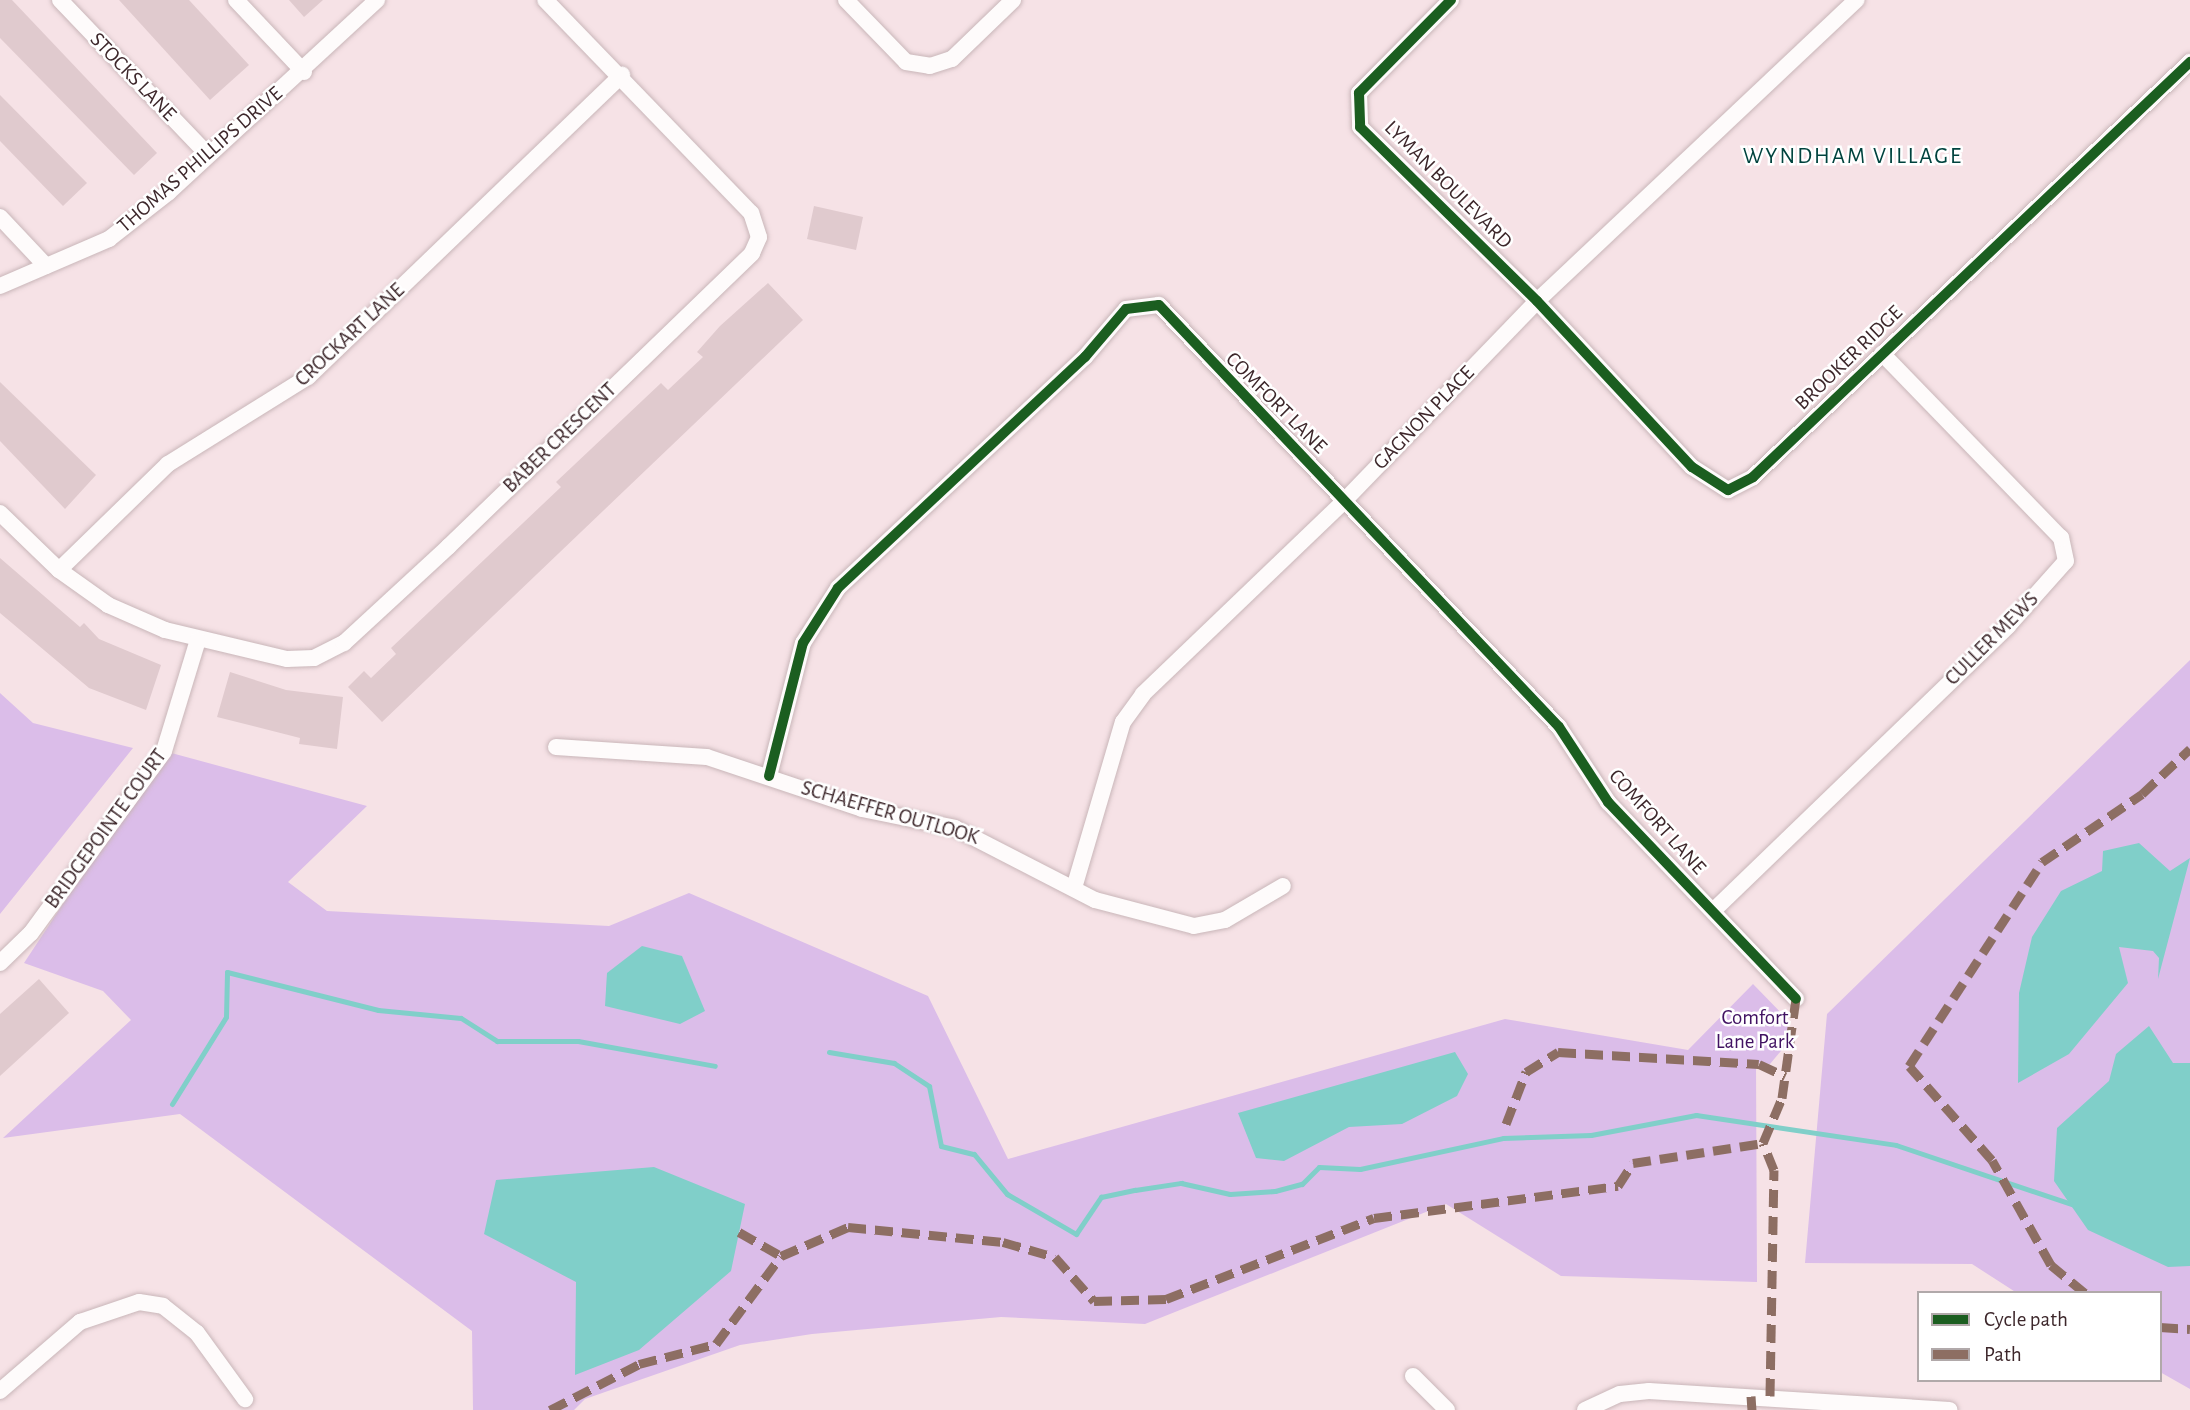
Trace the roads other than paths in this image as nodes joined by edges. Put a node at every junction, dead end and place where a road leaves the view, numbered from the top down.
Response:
1 (60, 0) edge
2 (236, 0) edge
3 (377, 0) edge
4 (545, 0) edge
5 (846, 0) edge
6 (1013, 0) edge
7 (1451, 0) edge
8 (1856, 0) edge
9 (2190, 62) edge
10 (304, 72) junction
11 (622, 75) junction
12 (206, 153) junction
13 (0, 217) edge
14 (46, 266) junction
15 (0, 286) edge
16 (1537, 301) junction
17 (1882, 354) junction
18 (1346, 499) junction
19 (0, 513) edge
20 (59, 570) junction
21 (198, 640) junction
22 (556, 747) dead end
23 (769, 776) junction
24 (1283, 886) dead end
25 (1074, 888) junction
26 (1713, 911) junction
27 (0, 963) edge
28 (1796, 999) dead end
29 (1413, 1377) dead end
30 (0, 1391) edge
31 (245, 1399) dead end
32 (1447, 1410) edge
33 (1585, 1410) edge
34 (1949, 1410) edge

1 - 12 street, STOCKS LANE
2 - 10 street
3 - 10 street, THOMAS PHILLIPS DRIVE
4 - 11 street, BABER CRESCENT
5 - 6 street
7 - 16 street, LYMAN BOULEVARD
8 - 16 street, GAGNON PLACE
9 - 17 street, BROOKER RIDGE
10 - 12 street, THOMAS PHILLIPS DRIVE
11 - 20 street, CROCKART LANE
11 - 21 street, BABER CRESCENT
12 - 14 street, THOMAS PHILLIPS DRIVE
13 - 14 street
14 - 15 street, THOMAS PHILLIPS DRIVE
16 - 17 street, BROOKER RIDGE
16 - 18 street, GAGNON PLACE
17 - 26 street, CULLER MEWS
18 - 23 street, COMFORT LANE
18 - 25 street, GAGNON PLACE
18 - 26 street, COMFORT LANE
19 - 20 street, BABER CRESCENT
20 - 21 street, BABER CRESCENT
21 - 27 street, BRIDGEPOINTE COURT
22 - 23 street, SCHAEFFER OUTLOOK
23 - 25 street, SCHAEFFER OUTLOOK
24 - 25 street, SCHAEFFER OUTLOOK
26 - 28 street, COMFORT LANE
29 - 32 street
30 - 31 street
33 - 34 street

